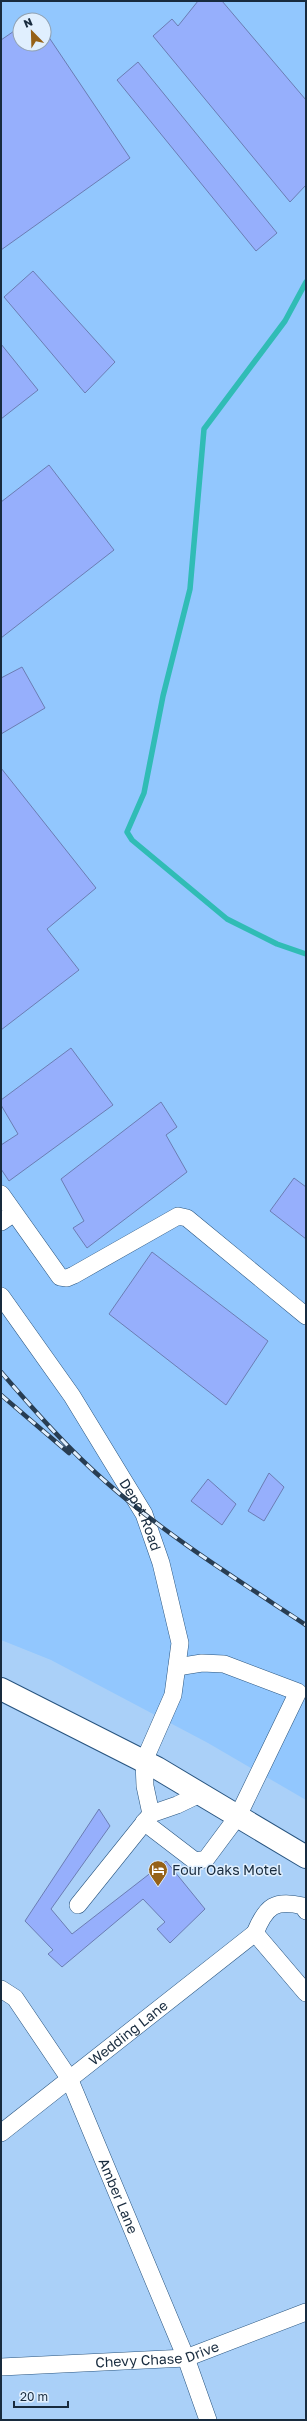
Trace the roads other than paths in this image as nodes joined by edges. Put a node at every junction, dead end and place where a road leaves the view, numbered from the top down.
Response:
1 (1, 1194) edge
2 (8, 1217) edge
3 (1, 1296) edge
4 (306, 1316) edge
5 (177, 1667) junction
6 (1, 1689) edge
7 (302, 1694) edge
8 (144, 1761) junction
9 (200, 1794) junction
10 (238, 1816) junction
11 (147, 1818) junction
12 (304, 1851) edge
13 (78, 1905) dead end
14 (306, 1911) edge
15 (255, 1933) junction
16 (1, 1989) edge
17 (306, 1994) edge
18 (69, 2078) junction
19 (1, 2133) edge
20 (306, 2312) edge
21 (186, 2358) junction
22 (1, 2367) edge
23 (208, 2420) edge

1 - 2 street
2 - 4 street
3 - 5 street, Depot Road
5 - 7 street
5 - 8 street, Depot Road
6 - 8 main road
7 - 10 street
8 - 9 main road
8 - 11 street
9 - 10 main road
9 - 11 street
10 - 11 street
10 - 12 main road
11 - 13 street
14 - 15 street
15 - 17 street
15 - 18 street, Wedding Lane
16 - 18 street, Amber Lane
18 - 19 street, Wedding Lane
18 - 21 street, Amber Lane
20 - 21 street, Chevy Chase Drive
21 - 22 street, Chevy Chase Drive
21 - 23 street, Amber Lane

